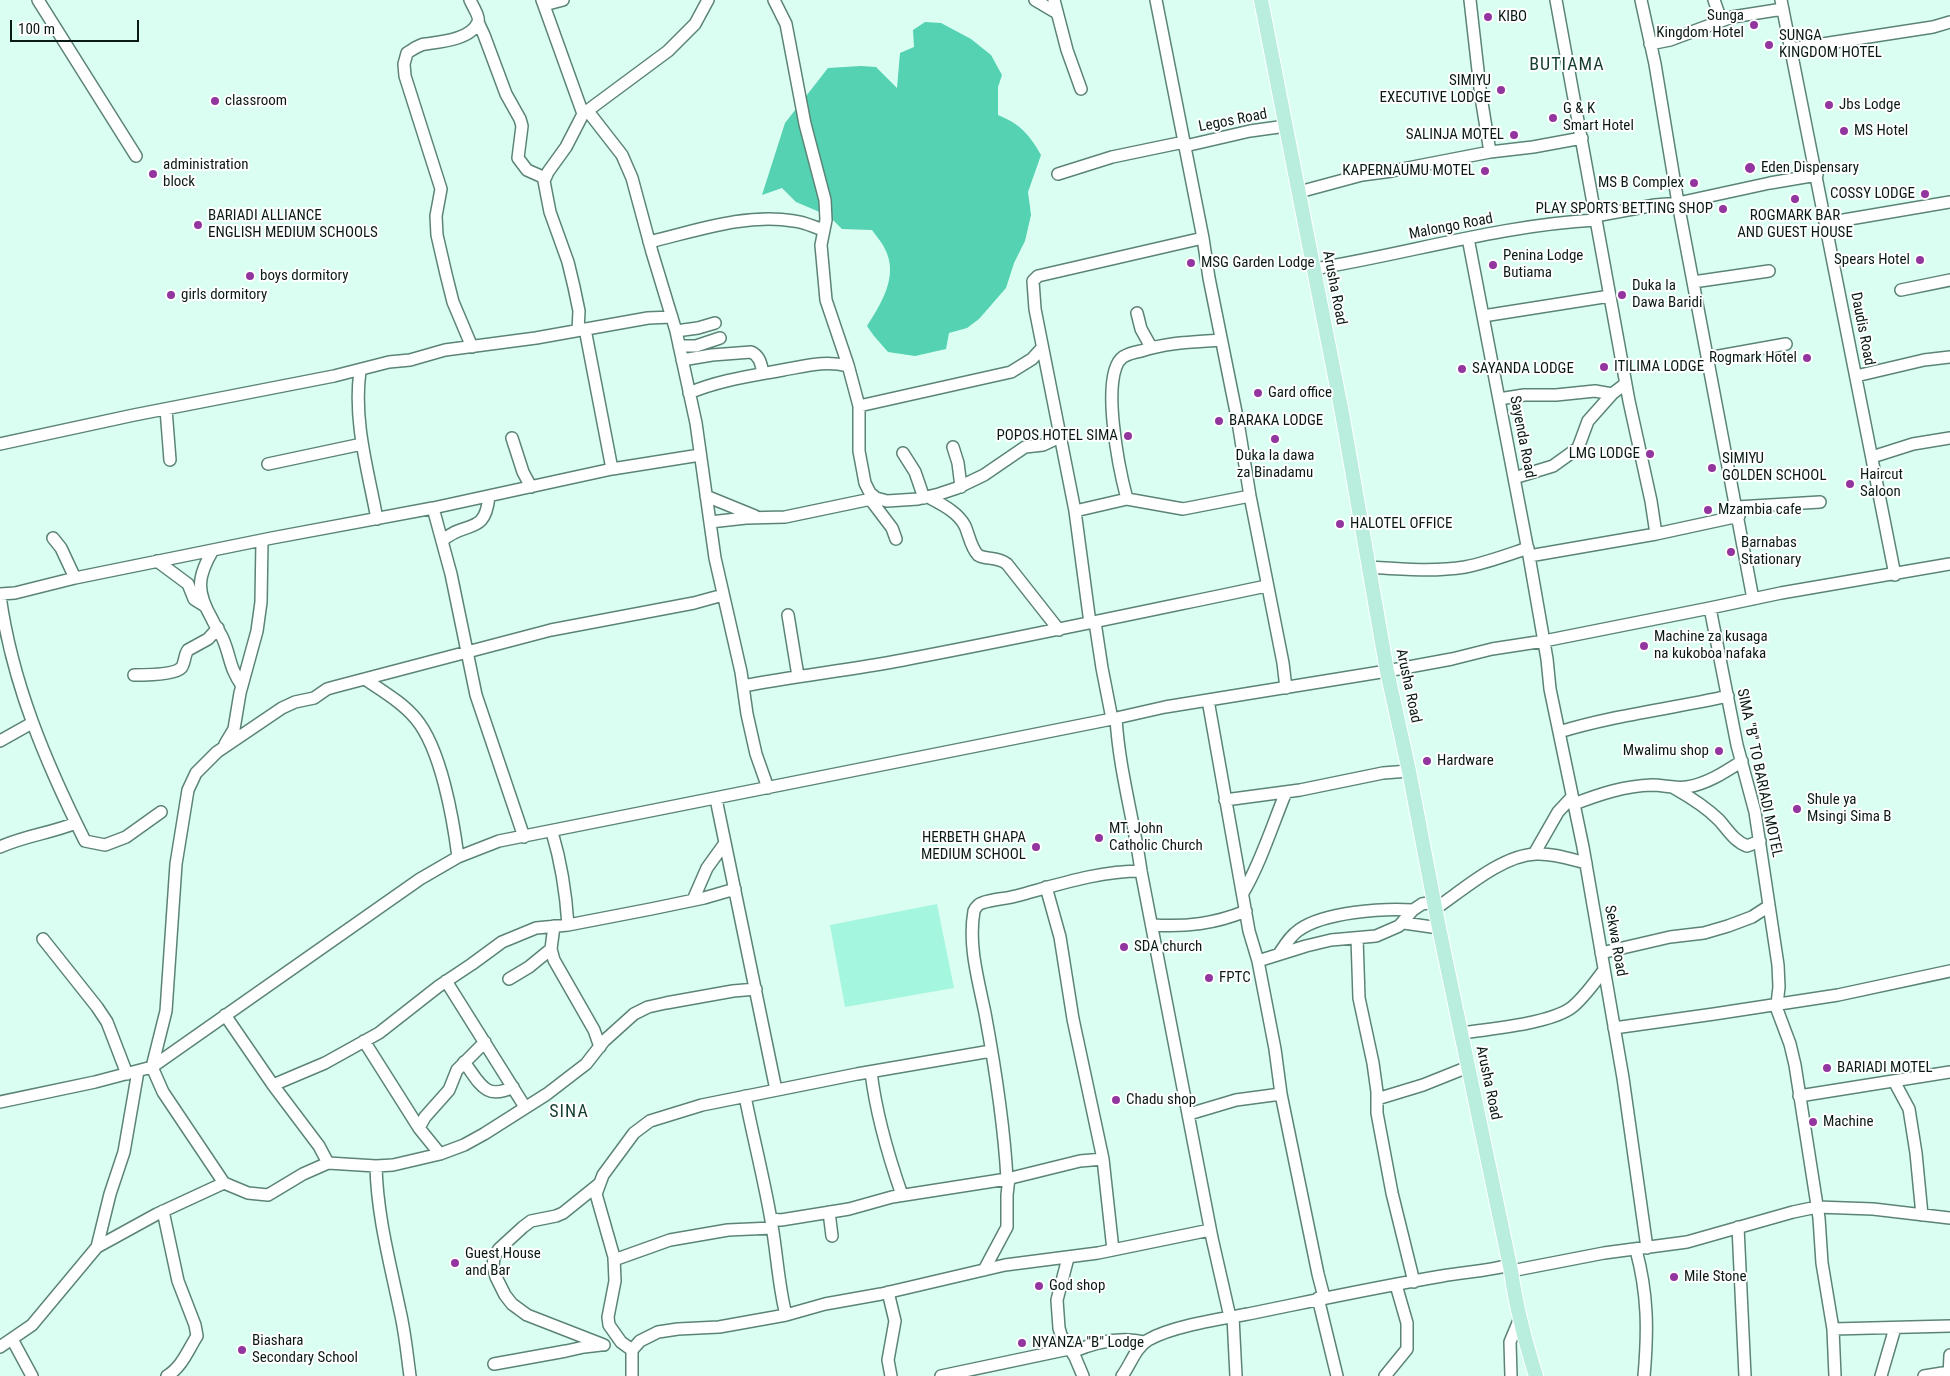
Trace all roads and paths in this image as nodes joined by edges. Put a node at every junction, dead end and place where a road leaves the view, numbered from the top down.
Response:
1 (38, 0) edge
2 (470, 0) edge
3 (563, 0) edge
4 (708, 0) edge
5 (774, 0) edge
6 (1035, 0) edge
7 (1054, 0) edge
8 (1156, 0) edge
9 (1261, 0) edge
10 (1470, 0) edge
11 (1556, 0) edge
12 (1641, 0) edge
13 (1714, 0) edge
14 (543, 3) edge
15 (1782, 4) edge
16 (1057, 12) junction
17 (1721, 20) junction
18 (478, 22) junction
19 (1950, 22) edge
20 (1650, 44) junction
21 (1790, 49) junction
22 (1081, 89) dead end
23 (585, 112) junction
24 (1286, 126) junction
25 (1582, 138) junction
26 (1185, 144) junction
27 (1490, 152) junction
28 (136, 156) dead end
29 (1058, 174) dead end
30 (1817, 175) junction
31 (545, 178) junction
32 (1299, 192) junction
33 (1950, 202) edge
34 (1678, 203) junction
35 (1595, 218) junction
36 (1826, 223) junction
37 (824, 230) junction
38 (1203, 238) junction
39 (1468, 238) junction
40 (650, 242) junction
41 (1313, 269) junction
42 (1769, 271) dead end
43 (1950, 280) edge
44 (1693, 282) junction
45 (1901, 290) dead end
46 (1610, 296) junction
47 (1138, 313) dead end
48 (1483, 316) junction
49 (672, 317) junction
50 (715, 324) dead end
51 (581, 329) junction
52 (676, 331) junction
53 (720, 338) dead end
54 (1221, 340) junction
55 (1786, 344) dead end
56 (679, 346) junction
57 (472, 347) junction
58 (1151, 347) junction
59 (1042, 348) junction
60 (1950, 357) edge
61 (1708, 358) junction
62 (682, 360) junction
63 (848, 366) junction
64 (360, 371) junction
65 (763, 373) junction
66 (1856, 376) junction
67 (1626, 384) junction
68 (689, 393) junction
69 (1612, 394) junction
70 (1499, 399) junction
71 (859, 406) junction
72 (166, 410) junction
73 (1060, 437) junction
74 (512, 438) dead end
75 (1950, 438) edge
76 (0, 444) edge
77 (362, 444) junction
78 (953, 448) dead end
79 (902, 453) dead end
80 (700, 455) junction
81 (1872, 457) junction
82 (170, 460) dead end
83 (268, 464) dead end
84 (612, 469) junction
85 (1514, 478) junction
86 (960, 486) junction
87 (531, 487) junction
88 (489, 496) junction
89 (706, 496) junction
90 (1250, 496) junction
91 (926, 497) junction
92 (873, 499) junction
93 (1127, 499) junction
94 (1820, 502) dead end
95 (433, 508) junction
96 (1075, 511) junction
97 (1738, 511) junction
98 (760, 517) junction
99 (377, 519) junction
100 (710, 522) junction
101 (1656, 534) junction
102 (53, 538) dead end
103 (896, 539) dead end
104 (262, 540) junction
105 (442, 541) junction
106 (213, 550) junction
107 (1528, 552) junction
108 (157, 561) junction
109 (1950, 564) edge
110 (1368, 567) junction
111 (1896, 575) junction
112 (75, 578) junction
113 (1267, 586) junction
114 (0, 595) edge
115 (723, 595) junction
116 (1753, 599) junction
117 (205, 606) junction
118 (1710, 608) junction
119 (788, 615) dead end
120 (1093, 623) junction
121 (218, 628) junction
122 (1059, 630) junction
123 (1544, 641) junction
124 (467, 652) junction
125 (1387, 671) junction
126 (134, 674) dead end
127 (798, 676) junction
128 (365, 679) junction
129 (242, 686) junction
130 (743, 686) junction
131 (1286, 688) junction
132 (1728, 696) junction
133 (1208, 700) junction
134 (1114, 719) junction
135 (32, 723) junction
136 (1559, 732) junction
137 (0, 741) edge
138 (223, 748) junction
139 (1742, 761) junction
140 (1409, 771) junction
141 (768, 788) junction
142 (1673, 788) junction
143 (1286, 792) junction
144 (716, 799) junction
145 (1225, 800) junction
146 (1573, 801) junction
147 (161, 812) dead end
148 (76, 823) junction
149 (552, 832) junction
150 (524, 837) junction
151 (1760, 841) junction
152 (725, 843) junction
153 (0, 847) edge
154 (1534, 854) junction
155 (458, 857) junction
156 (1586, 863) junction
157 (1142, 871) junction
158 (1046, 887) junction
159 (735, 889) junction
160 (1243, 893) junction
161 (693, 900) junction
162 (1434, 906) junction
163 (1769, 906) junction
164 (1413, 910) junction
165 (1246, 911) junction
166 (1404, 922) junction
167 (568, 925) junction
168 (1152, 925) junction
169 (554, 926) junction
170 (1439, 928) junction
171 (1357, 938) junction
172 (43, 939) dead end
173 (551, 949) junction
174 (1601, 953) junction
175 (1280, 954) junction
176 (1258, 961) junction
177 (1604, 970) junction
178 (1950, 971) edge
179 (509, 979) dead end
180 (446, 981) junction
181 (756, 989) junction
182 (1776, 1004) junction
183 (224, 1015) junction
184 (1614, 1028) junction
185 (1461, 1033) junction
186 (364, 1041) junction
187 (485, 1042) junction
188 (600, 1046) junction
189 (991, 1051) junction
190 (464, 1062) junction
191 (152, 1067) junction
192 (1468, 1067) junction
193 (870, 1072) junction
194 (1950, 1072) edge
195 (133, 1073) junction
196 (1894, 1081) junction
197 (273, 1085) junction
198 (513, 1087) junction
199 (776, 1090) junction
200 (1281, 1094) junction
201 (744, 1096) junction
202 (1800, 1096) junction
203 (1377, 1099) junction
204 (0, 1102) edge
205 (525, 1107) junction
206 (1189, 1114) junction
207 (419, 1128) junction
208 (440, 1154) junction
209 (1103, 1160) junction
210 (328, 1163) junction
211 (376, 1166) junction
212 (1008, 1179) junction
213 (224, 1182) junction
214 (599, 1184) junction
215 (902, 1195) junction
216 (1817, 1207) junction
217 (163, 1211) junction
218 (829, 1212) junction
219 (1922, 1215) junction
220 (1950, 1218) edge
221 (772, 1224) junction
222 (1738, 1227) junction
223 (1210, 1230) junction
224 (832, 1236) dead end
225 (97, 1247) junction
226 (1641, 1249) junction
227 (1113, 1250) junction
228 (1068, 1258) junction
229 (614, 1260) junction
230 (1510, 1268) junction
231 (984, 1270) junction
232 (1414, 1282) junction
233 (1396, 1285) junction
234 (888, 1292) junction
235 (1321, 1298) junction
236 (786, 1315) junction
237 (1231, 1317) junction
238 (1520, 1318) junction
239 (1950, 1326) edge
240 (1896, 1328) junction
241 (1833, 1329) junction
242 (12, 1339) junction
243 (618, 1339) junction
244 (1145, 1342) junction
245 (604, 1345) junction
246 (0, 1346) edge
247 (632, 1350) junction
248 (1071, 1350) junction
249 (1950, 1355) edge
250 (494, 1364) dead end
251 (1949, 1374) edge
252 (1082, 1375) edge
253 (32, 1376) edge
254 (167, 1376) edge
255 (410, 1376) edge
256 (632, 1376) edge
257 (891, 1376) edge
258 (941, 1376) edge
259 (1122, 1376) edge
260 (1236, 1376) edge
261 (1338, 1376) edge
262 (1385, 1376) edge
263 (1511, 1376) edge
264 (1536, 1376) edge
265 (1644, 1376) edge
266 (1745, 1376) edge
267 (1835, 1376) edge
268 (1881, 1376) edge
269 (1924, 1376) edge

1 - 28 street
2 - 18 street
3 - 14 street
4 - 23 street
5 - 37 street
6 - 16 street
7 - 16 street
8 - 26 street
9 - 24 main road, Arusha Road
10 - 27 street
11 - 25 street
12 - 20 street
13 - 17 street
14 - 23 street
15 - 17 street
15 - 21 street, Daudis Road
16 - 22 street
17 - 20 street
18 - 31 street
18 - 57 street
19 - 21 street
20 - 34 street
21 - 30 street, Daudis Road
23 - 31 street
23 - 40 street
24 - 26 street, Legos Road
24 - 32 main road, Arusha Road
25 - 27 street
25 - 35 street
26 - 29 street, Legos Road
26 - 38 street
27 - 32 street
30 - 34 street, Malongo Road
30 - 36 street, Daudis Road
31 - 51 street
32 - 41 main road, Arusha Road
33 - 36 street
34 - 35 street, Malongo Road
34 - 44 street
35 - 39 street, Malongo Road
35 - 46 street
36 - 66 street, Daudis Road
37 - 40 street
37 - 63 street
38 - 54 street
38 - 59 street
39 - 41 street, Malongo Road
39 - 48 street, Sayenda Road
40 - 49 street
41 - 110 main road, Arusha Road
42 - 44 street
43 - 45 street
44 - 61 street
46 - 48 street
46 - 67 street
47 - 58 street
48 - 70 street, Sayenda Road
49 - 51 street
49 - 52 street
50 - 52 street
51 - 57 street
51 - 84 street
52 - 56 street
53 - 56 street
54 - 58 street
54 - 90 street
55 - 61 street
56 - 62 street
57 - 64 street
58 - 93 street
59 - 71 street
59 - 73 street
60 - 66 street
61 - 97 street
62 - 65 street
62 - 68 street
63 - 65 street
63 - 71 street
64 - 72 street
64 - 77 street
65 - 68 street
66 - 81 street, Daudis Road
67 - 69 street
67 - 101 street
68 - 80 street
69 - 70 street
69 - 85 street
70 - 85 street, Sayenda Road
71 - 92 street
72 - 76 street
72 - 82 street
73 - 86 street
73 - 96 street
74 - 87 street
75 - 81 street
77 - 83 street
77 - 99 street
78 - 86 street
79 - 91 street
80 - 84 street
80 - 89 street
81 - 111 street, Daudis Road
84 - 87 street
85 - 107 street, Sayenda Road
86 - 91 street
87 - 88 street
88 - 95 street
88 - 105 street
89 - 98 street
89 - 100 street
90 - 93 street
90 - 113 street
91 - 92 street
91 - 122 street
92 - 98 street
92 - 103 street
93 - 96 street
94 - 97 street
95 - 99 street
95 - 105 street
96 - 120 street
97 - 101 street
97 - 116 street
98 - 100 street
99 - 104 street
100 - 115 street
101 - 107 street
102 - 112 street
104 - 106 street
104 - 129 street
105 - 124 street
106 - 108 street
106 - 117 street
107 - 110 street
107 - 123 street, Sayenda Road
108 - 112 street
108 - 117 street
109 - 111 street
110 - 125 main road, Arusha Road
111 - 116 street
112 - 114 street
113 - 120 street
113 - 131 street
114 - 135 street
115 - 124 street
115 - 130 street
116 - 118 street
117 - 121 street
118 - 123 street
118 - 132 street, SIMA "B" TO BARIADI MOTEL
119 - 127 street
120 - 122 street
120 - 134 street
121 - 126 street
121 - 129 street
122 - 127 street
123 - 125 street
123 - 136 street, Sekwa Road
124 - 128 street
124 - 150 street
125 - 131 street
125 - 140 main road, Arusha Road
127 - 130 street
128 - 138 street
128 - 155 street
129 - 138 street
130 - 141 street
131 - 133 street
132 - 136 street
132 - 139 street, SIMA "B" TO BARIADI MOTEL
133 - 134 street
133 - 145 street
134 - 141 street
134 - 157 street
135 - 137 street
135 - 148 street
136 - 146 street, Sekwa Road
138 - 191 street
139 - 142 street
139 - 151 street, SIMA "B" TO BARIADI MOTEL
140 - 143 street
140 - 162 main road, Arusha Road
141 - 144 street
142 - 146 street
142 - 151 street
143 - 145 street
143 - 160 street
144 - 149 street
144 - 152 street
145 - 160 street
146 - 154 street
146 - 156 street, Sekwa Road
147 - 148 street
148 - 153 street
149 - 150 street
149 - 167 street
150 - 155 street
151 - 163 street, SIMA "B" TO BARIADI MOTEL
152 - 159 street
152 - 161 street
154 - 156 street
154 - 162 street
155 - 183 street
156 - 174 street, Sekwa Road
157 - 158 street
157 - 168 street
158 - 189 street
158 - 209 street
159 - 161 street
159 - 181 street
160 - 165 street
161 - 167 street
162 - 164 street
162 - 170 main road, Arusha Road
163 - 174 street
163 - 182 street, SIMA "B" TO BARIADI MOTEL
164 - 166 street
164 - 175 street
165 - 168 street
165 - 176 street
166 - 170 street
166 - 171 street
167 - 169 street
168 - 206 street
169 - 173 street
169 - 180 street
170 - 185 main road, Arusha Road
171 - 175 street
171 - 203 street
172 - 195 street
173 - 179 street
173 - 188 street
174 - 177 street, Sekwa Road
175 - 176 street
176 - 200 street
177 - 184 street, Sekwa Road
177 - 185 street
178 - 182 street
180 - 186 street
180 - 187 street
181 - 188 street
181 - 199 street
182 - 184 street
182 - 202 street
183 - 191 street
183 - 197 street
184 - 226 street, Sekwa Road
185 - 192 main road, Arusha Road
186 - 197 street
186 - 207 street
187 - 190 street
187 - 198 street
188 - 205 street
189 - 193 street
189 - 212 street
190 - 198 street
190 - 207 street
191 - 195 street
191 - 213 street
192 - 203 street
192 - 230 main road, Arusha Road
193 - 199 street
193 - 215 street
194 - 196 street
195 - 204 street
195 - 225 street
196 - 202 street
196 - 219 street
197 - 210 street
198 - 205 street
199 - 201 street
200 - 206 street
200 - 235 street
201 - 214 street
201 - 221 street
202 - 216 street
203 - 232 street
205 - 208 street
206 - 223 street
207 - 208 street
208 - 211 street
209 - 212 street
209 - 227 street
210 - 211 street
210 - 213 street
211 - 255 street
212 - 215 street
212 - 231 street
213 - 217 street
214 - 229 street
214 - 245 street
215 - 218 street
216 - 219 street
216 - 222 street
216 - 241 street
217 - 225 street
217 - 254 street
218 - 221 street
218 - 224 street
219 - 220 street
221 - 229 street
221 - 236 street
222 - 226 street
222 - 266 street
223 - 227 street
223 - 237 street
225 - 242 street
226 - 230 street
226 - 265 street, Sekwa Road
227 - 228 street
228 - 231 street
228 - 248 street
229 - 243 street
230 - 232 street
230 - 238 main road, Arusha Road
231 - 234 street
232 - 233 street
233 - 235 street
233 - 262 street
234 - 236 street
234 - 257 street
235 - 237 street
235 - 261 street
236 - 247 street
237 - 244 street
237 - 260 street
238 - 263 street
238 - 264 main road, Arusha Road
239 - 240 street
240 - 241 street
240 - 268 street
241 - 267 street
242 - 246 street
242 - 253 street
243 - 245 street
243 - 247 street
244 - 248 street
244 - 259 street
245 - 250 street
247 - 256 street
248 - 252 street
248 - 258 street
249 - 251 street
251 - 269 street

